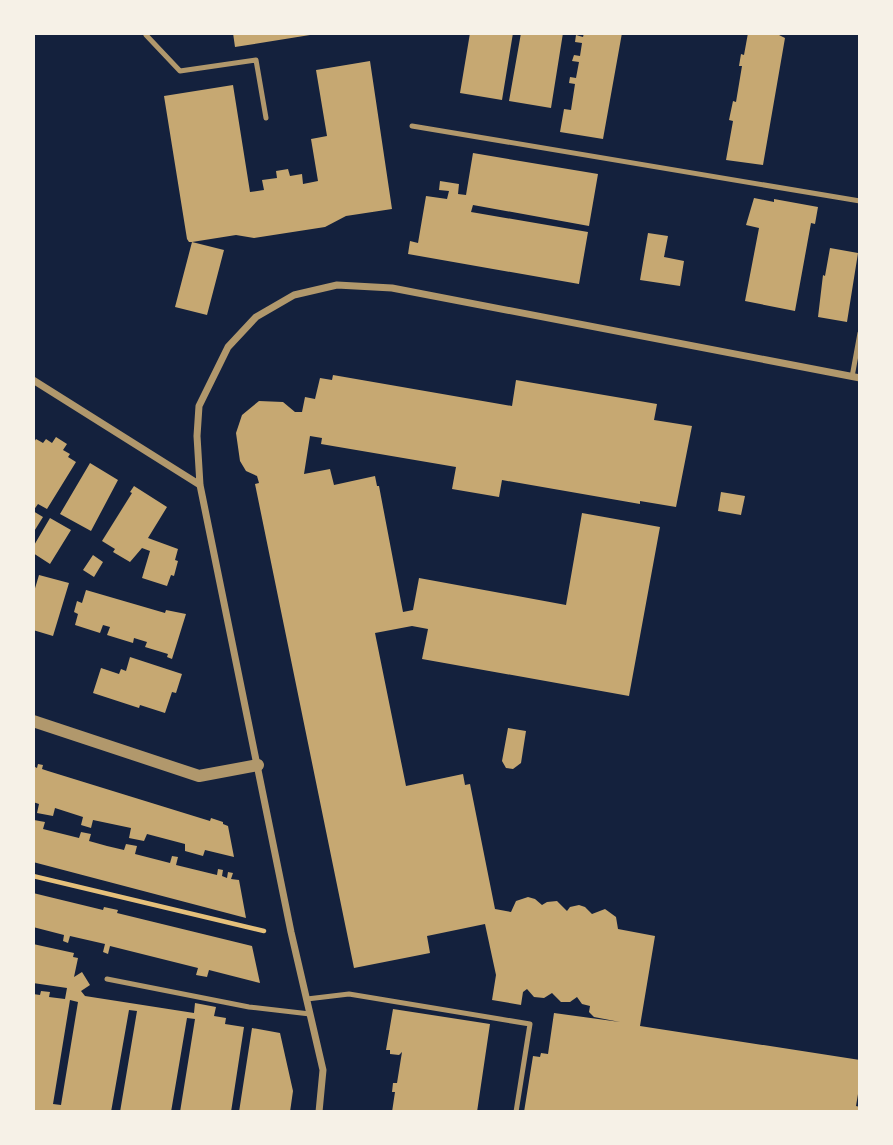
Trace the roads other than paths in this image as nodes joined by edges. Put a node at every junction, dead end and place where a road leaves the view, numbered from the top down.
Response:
1 (147, 34) edge
2 (266, 118) dead end
3 (412, 126) dead end
4 (860, 201) edge
5 (860, 333) edge
6 (856, 377) edge
7 (33, 380) edge
8 (200, 485) junction
9 (33, 721) edge
10 (258, 765) junction
11 (107, 979) dead end
12 (307, 999) junction
13 (310, 1014) junction
14 (319, 1112) edge
15 (516, 1112) edge

1 - 2 lane
3 - 4 lane
5 - 6 lane
6 - 8 street
7 - 8 street
8 - 10 street
9 - 10 street
10 - 12 street
11 - 13 lane
12 - 13 street
12 - 15 lane
13 - 14 street

